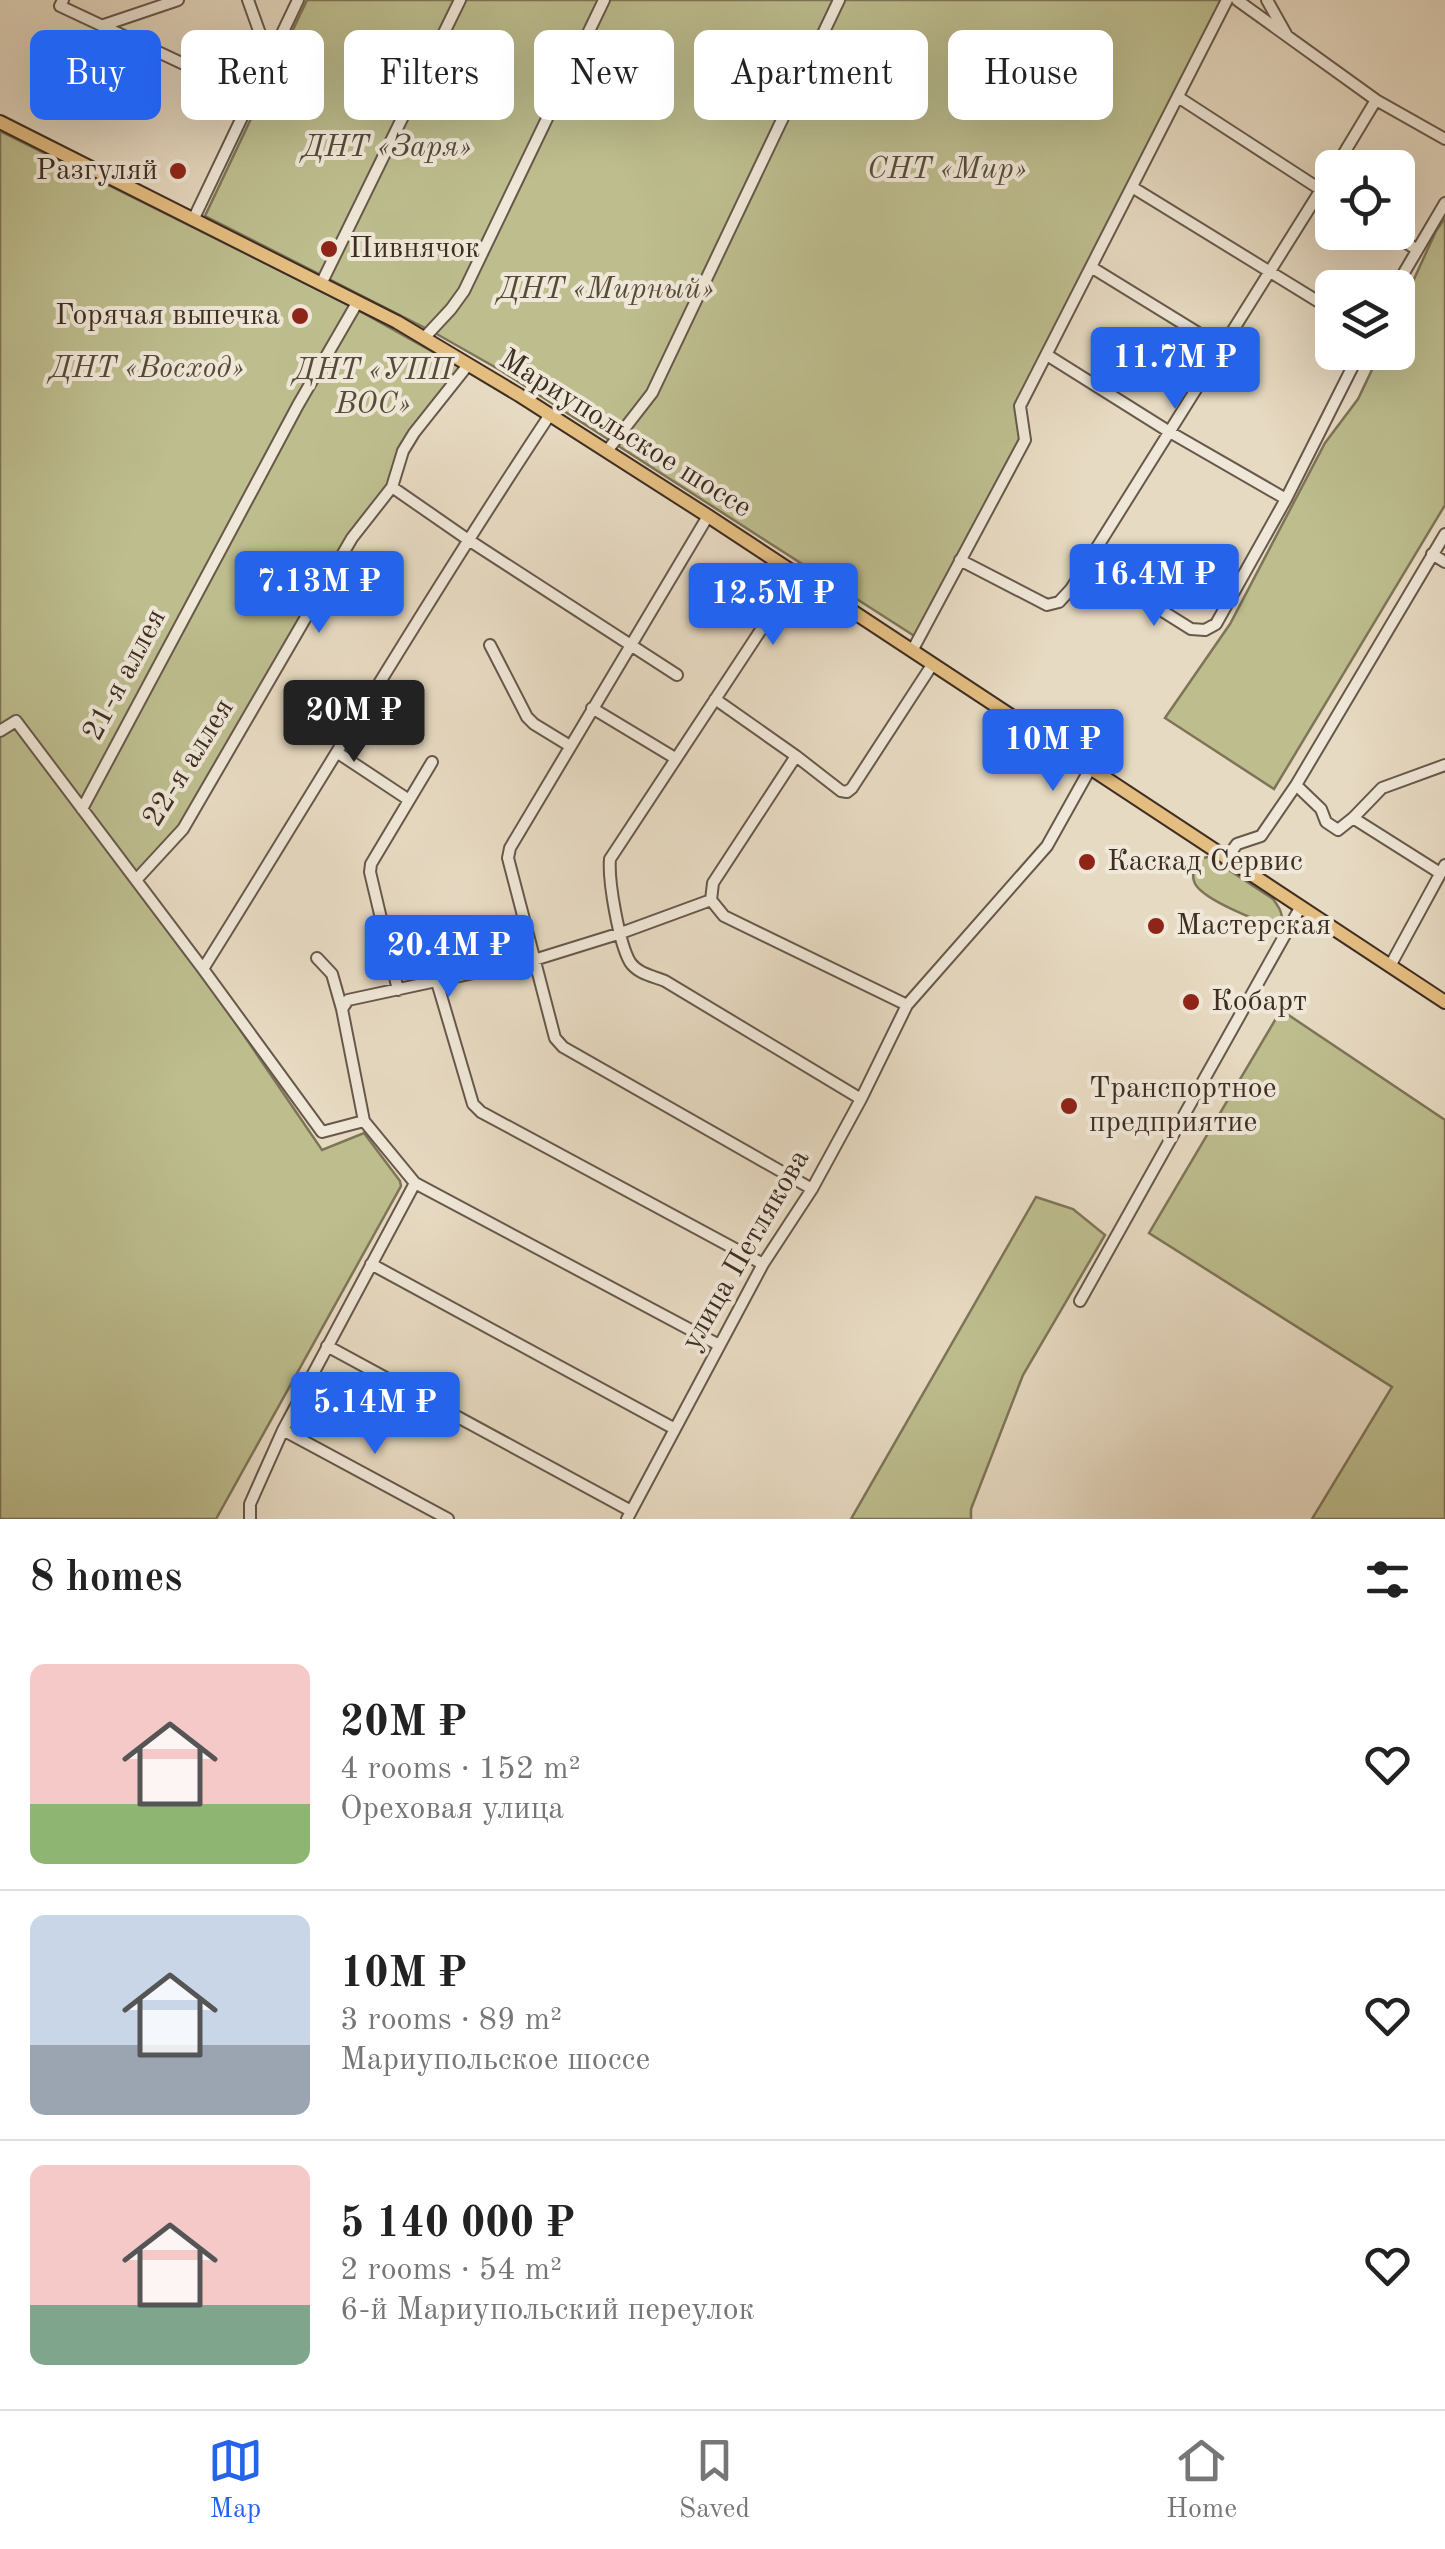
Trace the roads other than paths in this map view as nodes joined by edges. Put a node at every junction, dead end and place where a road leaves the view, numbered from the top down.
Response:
1 (178, 0) edge
2 (248, 0) edge
3 (298, 0) edge
4 (460, 0) edge
5 (604, 0) edge
6 (840, 0) edge
7 (1227, 0) edge
8 (1237, 0) edge
9 (1267, 0) edge
10 (62, 3) edge
11 (103, 26) junction
12 (259, 30) edge
13 (280, 30) edge
14 (1288, 38) junction
15 (181, 62) edge
16 (1178, 97) junction
17 (1376, 100) junction
18 (241, 120) edge
19 (0, 122) edge
20 (1445, 139) edge
21 (1346, 150) edge
22 (1315, 186) edge
23 (1132, 187) junction
24 (1315, 200) edge
25 (1445, 202) edge
26 (193, 220) junction
27 (1416, 249) joint
28 (1092, 267) junction
29 (1404, 270) edge
30 (1270, 272) junction
31 (321, 284) junction
32 (1315, 300) edge
33 (357, 302) junction
34 (424, 338) junction
35 (1221, 348) junction
36 (1046, 354) junction
37 (468, 365) junction
38 (1351, 370) edge
39 (549, 416) junction
40 (1168, 431) junction
41 (607, 451) junction
42 (392, 486) junction
43 (1286, 499) junction
44 (708, 516) junction
45 (1445, 534) edge
46 (467, 539) junction
47 (1432, 554) junction
48 (960, 560) junction
49 (1445, 562) edge
50 (1086, 563) junction
51 (798, 575) junction
52 (490, 645) dead end
53 (631, 645) junction
54 (912, 652) junction
55 (932, 664) junction
56 (677, 675) dead end
57 (715, 699) junction
58 (592, 708) junction
59 (0, 731) edge
60 (570, 746) junction
61 (338, 753) junction
62 (796, 756) junction
63 (675, 758) junction
64 (432, 762) dead end
65 (1445, 765) edge
66 (1090, 768) junction
67 (1296, 785) junction
68 (409, 800) junction
69 (82, 809) junction
70 (1354, 818) junction
71 (1226, 859) junction
72 (1443, 869) edge
73 (136, 880) junction
74 (710, 900) junction
75 (1300, 908) junction
76 (436, 928) dead end
77 (620, 933) junction
78 (387, 942) junction
79 (317, 958) dead end
80 (534, 960) junction
81 (1390, 966) junction
82 (203, 969) junction
83 (437, 982) junction
84 (398, 990) junction
85 (1445, 1002) edge
86 (907, 1005) junction
87 (342, 1009) junction
88 (860, 1098) junction
89 (364, 1122) junction
90 (414, 1183) junction
91 (812, 1189) junction
92 (371, 1264) junction
93 (763, 1264) junction
94 (1080, 1301) dead end
95 (720, 1345) junction
96 (326, 1346) junction
97 (675, 1429) junction
98 (282, 1430) junction
99 (629, 1515) edge
100 (250, 1519) edge
101 (448, 1519) edge

1 - 11 street
2 - 12 street
3 - 13 street
4 - 31 street
5 - 34 street
6 - 41 street
7 - 16 street
8 - 14 street
9 - 14 street
10 - 11 street
11 - 15 street
14 - 17 street
16 - 22 street
16 - 23 street
17 - 20 street
17 - 21 street
18 - 26 street
19 - 26 main road, Мариупольское шоссе
23 - 28 street
23 - 30 street
24 - 30 street
25 - 27 street
26 - 31 main road, Мариупольское шоссе
27 - 29 street
28 - 35 street
28 - 36 street
30 - 32 street
30 - 35 street
31 - 33 main road, Мариупольское шоссе
33 - 34 main road, Мариупольское шоссе
33 - 69 street, 21-я аллея
34 - 37 main road, Мариупольское шоссе
35 - 40 street
36 - 40 street
36 - 48 street
37 - 39 main road, Мариупольское шоссе
37 - 42 street, 22-я аллея
38 - 43 street
39 - 41 main road, Мариупольское шоссе
39 - 46 street
40 - 43 street
40 - 50 street
41 - 44 main road, Мариупольское шоссе
42 - 46 street
42 - 73 street, 22-я аллея
43 - 50 street
44 - 51 main road, Мариупольское шоссе
44 - 53 street
45 - 47 street
46 - 53 street
46 - 61 street
47 - 49 street
47 - 67 street
48 - 50 street
48 - 54 street
51 - 54 main road, Мариупольское шоссе
51 - 57 street
52 - 60 street
53 - 56 street
53 - 58 street
54 - 55 main road, Мариупольское шоссе
55 - 62 street
55 - 66 main road, Мариупольское шоссе
57 - 62 street
57 - 63 street
58 - 60 street
58 - 63 street
59 - 69 street
60 - 80 street
61 - 68 street
61 - 82 street
62 - 74 street
63 - 77 street
64 - 68 street
65 - 70 street
66 - 71 main road, Мариупольское шоссе
66 - 86 street, улица Петлякова
67 - 70 street
67 - 71 street
68 - 78 street
69 - 73 street
70 - 72 street
71 - 75 main road, Мариупольское шоссе
72 - 81 street
73 - 82 street
74 - 77 street
74 - 86 street
75 - 81 main road, Мариупольское шоссе
75 - 94 street
76 - 78 street
77 - 80 street
77 - 88 street
78 - 84 street
79 - 87 street
80 - 83 street
80 - 91 street
81 - 85 main road, Мариупольское шоссе
82 - 89 street
83 - 84 street
83 - 93 street
84 - 87 street
86 - 88 street, улица Петлякова
87 - 89 street
88 - 91 street, улица Петлякова
89 - 90 street
90 - 92 street
90 - 95 street
91 - 93 street, улица Петлякова
92 - 96 street
92 - 97 street
93 - 95 street, улица Петлякова
95 - 97 street, улица Петлякова
96 - 98 street
96 - 99 street
97 - 99 street, улица Петлякова
98 - 100 street
98 - 101 street

